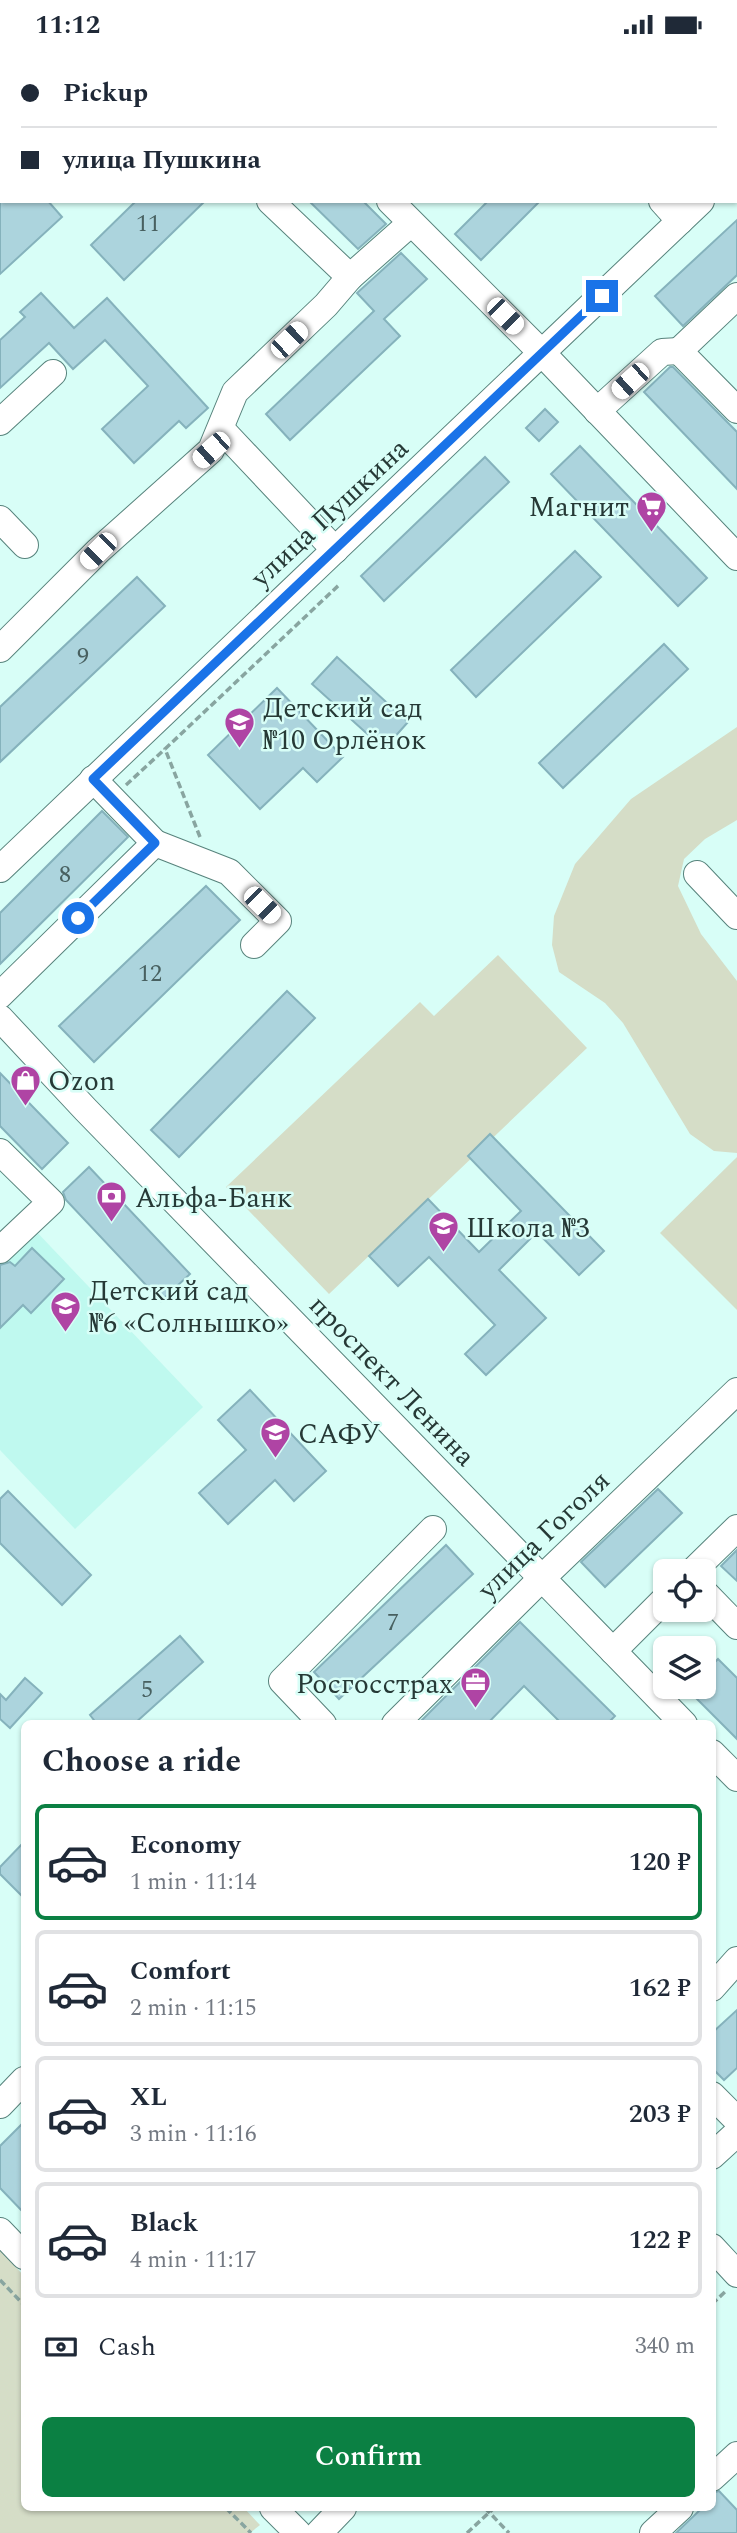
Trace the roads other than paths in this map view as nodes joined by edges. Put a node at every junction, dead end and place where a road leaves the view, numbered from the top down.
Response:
1 (272, 203) edge
2 (392, 203) edge
3 (664, 203) edge
4 (699, 203) edge
5 (680, 221) junction
6 (411, 223) junction
7 (350, 277) junction
8 (737, 296) edge
9 (680, 351) junction
10 (542, 353) junction
11 (53, 373) dead end
12 (737, 410) edge
13 (597, 411) junction
14 (0, 422) edge
15 (221, 429) junction
16 (0, 519) edge
17 (25, 545) dead end
18 (335, 550) junction
19 (737, 557) edge
20 (0, 649) edge
21 (102, 789) junction
22 (155, 843) junction
23 (0, 869) edge
24 (697, 874) dead end
25 (737, 916) edge
26 (254, 945) dead end
27 (0, 995) edge
28 (0, 1019) edge
29 (0, 1152) edge
30 (0, 1250) edge
31 (737, 1391) edge
32 (737, 1528) edge
33 (433, 1529) dead end
34 (705, 1559) edge
35 (541, 1579) junction
36 (716, 1605) edge
37 (653, 1611) edge
38 (737, 1626) edge
39 (613, 1651) junction
40 (319, 1720) edge
41 (399, 1720) edge
42 (680, 1720) edge
43 (716, 1756) edge
44 (737, 1778) edge
45 (737, 1960) edge
46 (716, 1984) edge
47 (21, 2083) edge
48 (716, 2099) edge
49 (0, 2105) edge
50 (737, 2120) edge
51 (737, 2133) edge
52 (716, 2152) edge
53 (0, 2231) edge
54 (716, 2251) edge
55 (21, 2253) edge
56 (737, 2274) edge
57 (737, 2455) edge
58 (716, 2474) edge
59 (276, 2511) edge
60 (340, 2511) edge
61 (677, 2511) edge
62 (298, 2533) edge
63 (318, 2533) edge
64 (653, 2533) edge

1 - 7 street
2 - 6 street
3 - 5 street
4 - 5 street, улица Пушкина
5 - 10 street, улица Пушкина
6 - 7 street
6 - 10 street
7 - 15 street
8 - 9 street
9 - 12 street
9 - 13 street
10 - 13 street
10 - 18 street, улица Пушкина
11 - 14 street
13 - 19 street
15 - 18 street
15 - 20 street
16 - 17 street
18 - 21 street, улица Пушкина
21 - 22 street
21 - 23 street, улица Пушкина
22 - 26 street
22 - 27 street
24 - 25 street
28 - 35 street, проспект Ленина
29 - 30 street
31 - 35 street, улица Гоголя
32 - 34 street
33 - 40 street
35 - 39 street, проспект Ленина
35 - 41 street, улица Гоголя
36 - 38 street
37 - 39 street
39 - 42 street, проспект Ленина
43 - 44 street
45 - 46 street
47 - 49 street
48 - 50 street
51 - 52 street
53 - 55 street
54 - 56 street
57 - 58 street
59 - 62 street
60 - 63 street
61 - 64 street

